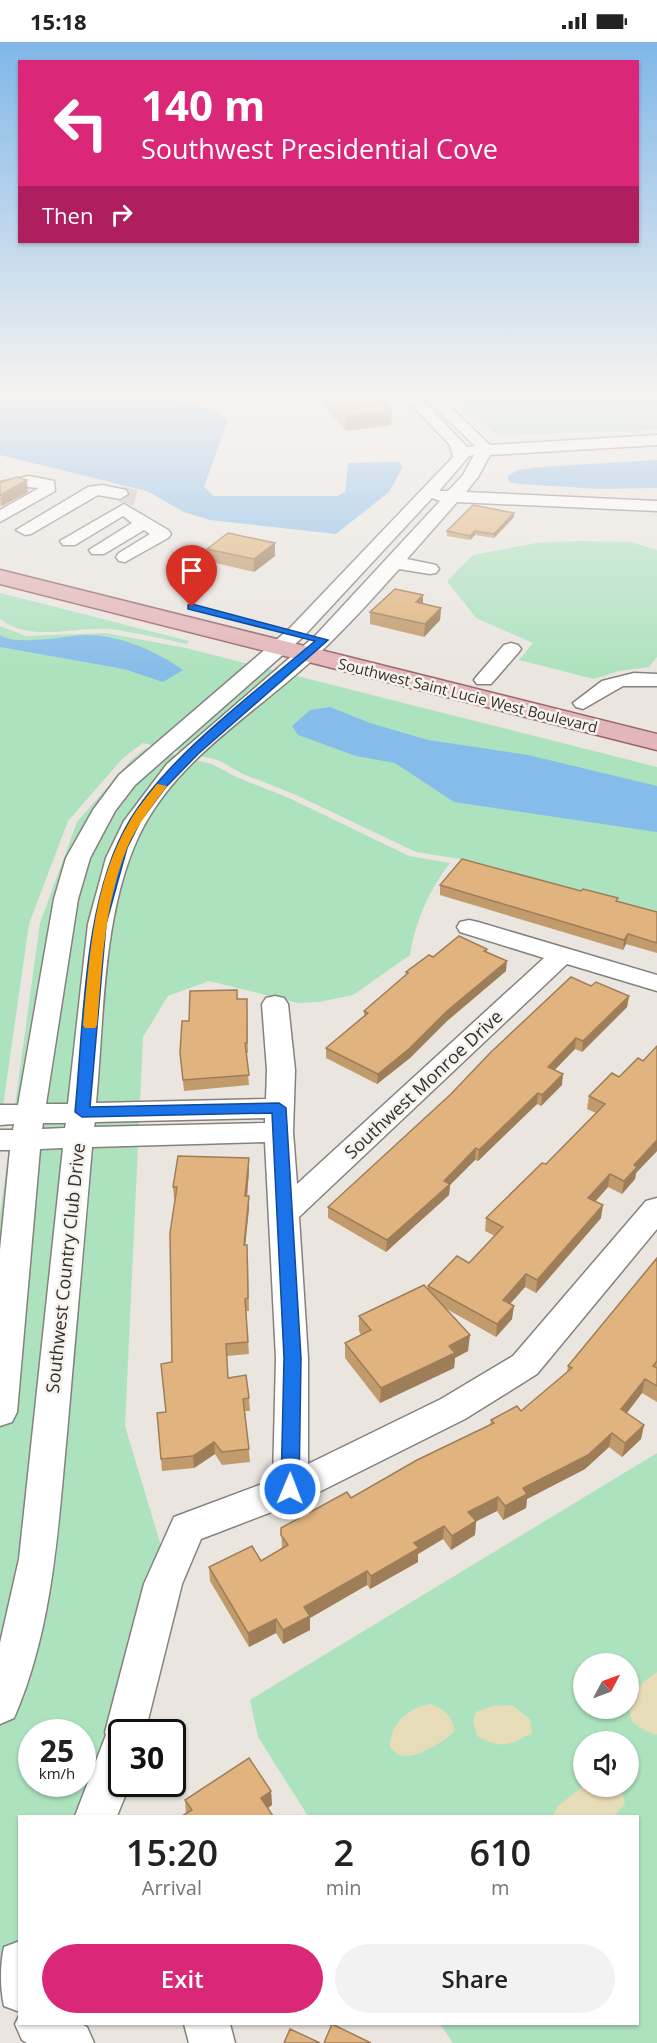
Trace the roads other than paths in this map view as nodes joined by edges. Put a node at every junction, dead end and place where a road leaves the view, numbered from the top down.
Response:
1 (48, 487) edge
2 (433, 487) edge
3 (461, 487) edge
4 (120, 494) tunnel mouth
5 (427, 494) junction
6 (452, 498) junction
7 (657, 506) edge
8 (161, 514) dead end
9 (0, 517) edge
10 (144, 523) junction
11 (25, 530) dead end
12 (162, 534) junction
13 (69, 541) dead end
14 (98, 550) dead end
15 (125, 557) dead end
16 (0, 559) edge
17 (392, 562) junction
18 (40, 569) junction
19 (430, 569) dead end
20 (0, 570) edge
21 (0, 577) edge
22 (301, 644) junction
23 (511, 649) dead end
24 (484, 680) junction
25 (657, 680) edge
26 (583, 703) junction
27 (657, 721) edge
28 (619, 732) junction
29 (657, 736) edge
30 (657, 742) edge
31 (469, 927) dead end
32 (562, 955) junction
33 (657, 982) edge
34 (275, 1004) dead end
35 (0, 1115) edge
36 (279, 1120) junction
37 (81, 1125) junction
38 (19, 1131) edge
39 (657, 1209) edge
40 (284, 1213) junction
41 (0, 1412) edge
42 (290, 1489) junction
43 (0, 1705) edge
44 (128, 1719) edge
45 (108, 1788) edge
46 (96, 1815) edge
47 (40, 2025) edge
48 (207, 2025) edge
49 (71, 2043) edge
50 (213, 2043) edge

1 - 9 street
2 - 5 street
3 - 6 street
4 - 11 street
5 - 6 street
5 - 22 street
6 - 7 street
6 - 17 street
8 - 12 street
10 - 12 street
10 - 13 street
10 - 14 street
12 - 15 street
16 - 18 main road
17 - 19 street
17 - 22 street
18 - 20 main road
18 - 22 main road
21 - 22 main road, Southwest Saint Lucie West Boulevard
22 - 24 main road
22 - 28 main road, Southwest Saint Lucie West Boulevard
22 - 37 street, Southwest Country Club Drive
22 - 38 street
23 - 24 street
24 - 26 main road
25 - 26 street
26 - 27 main road
28 - 29 main road
28 - 30 main road, Southwest Saint Lucie West Boulevard
31 - 32 street
32 - 33 street
32 - 40 street, Southwest Monroe Drive
34 - 36 street
35 - 38 street
36 - 37 street
36 - 40 street
37 - 38 street
37 - 43 street, Southwest Country Club Drive
38 - 41 street
39 - 42 street
40 - 42 street
42 - 44 street
45 - 46 street
47 - 49 street
48 - 50 street

